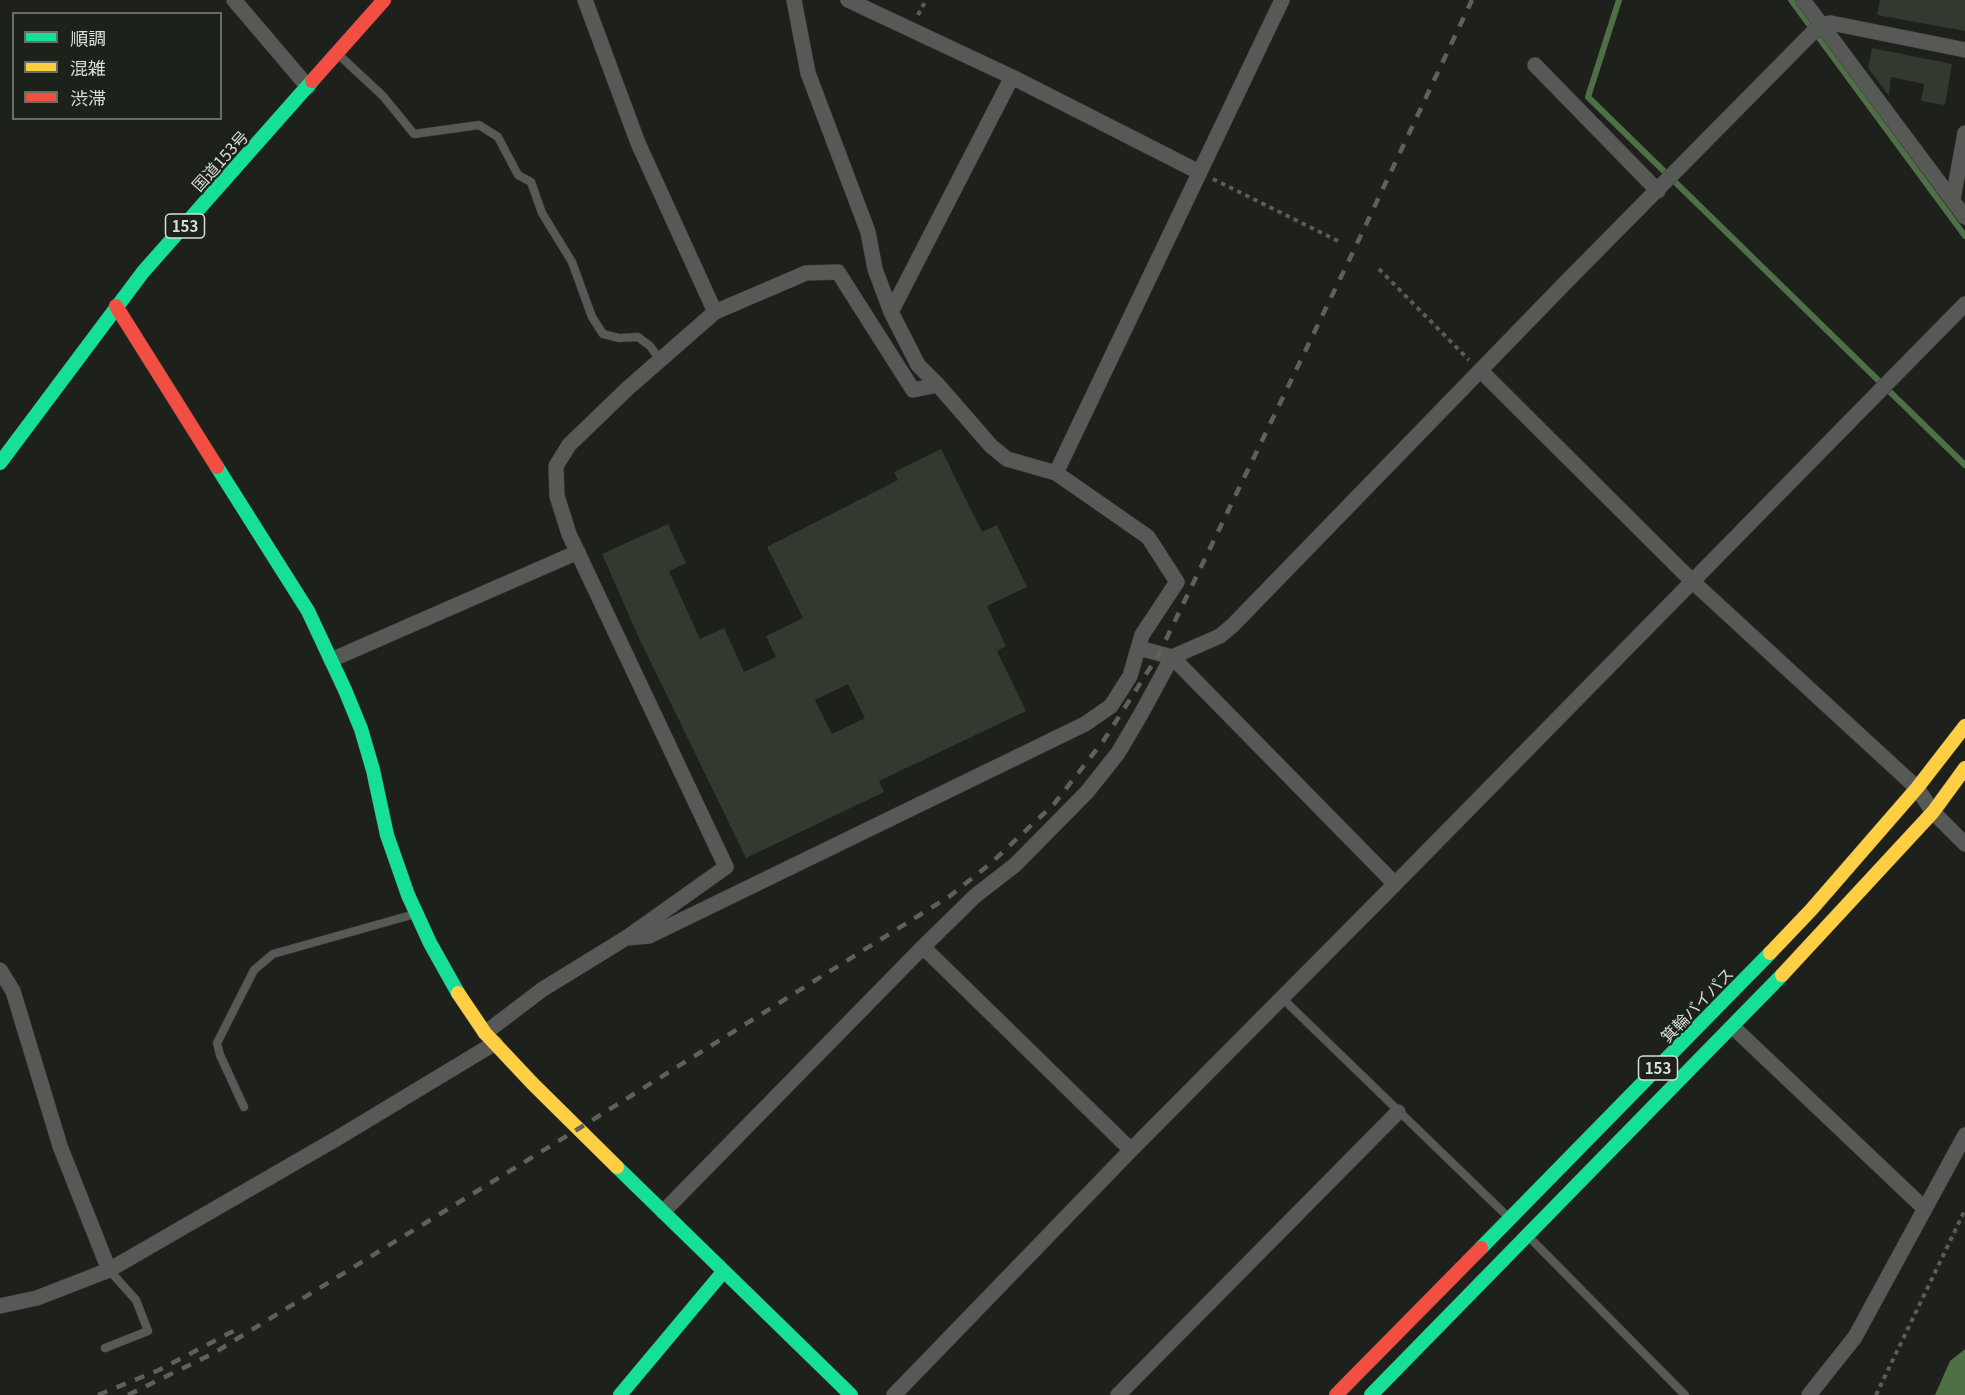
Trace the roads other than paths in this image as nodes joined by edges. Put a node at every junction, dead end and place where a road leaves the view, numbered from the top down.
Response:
1 (234, 0) edge
2 (384, 0) edge
3 (585, 0) edge
4 (794, 0) edge
5 (848, 0) edge
6 (1282, 0) edge
7 (1803, 0) edge
8 (1820, 25) junction
9 (1965, 50) edge
10 (337, 53) junction
11 (1535, 65) dead end
12 (1011, 77) junction
13 (308, 87) junction
14 (1965, 133) edge
15 (1199, 172) junction
16 (1667, 182) junction
17 (1953, 200) junction
18 (1965, 217) edge
19 (1965, 304) edge
20 (116, 306) junction
21 (715, 312) junction
22 (891, 312) junction
23 (660, 360) junction
24 (1481, 371) junction
25 (938, 385) junction
26 (0, 464) edge
27 (1056, 473) junction
28 (578, 552) junction
29 (1692, 581) junction
30 (1139, 648) junction
31 (1172, 657) junction
32 (332, 660) junction
33 (1965, 726) edge
34 (1965, 768) edge
35 (1917, 788) junction
36 (1933, 812) junction
37 (1965, 844) edge
38 (1395, 884) junction
39 (417, 913) junction
40 (626, 938) junction
41 (923, 947) junction
42 (0, 970) edge
43 (1282, 999) junction
44 (1733, 1027) junction
45 (490, 1038) junction
46 (244, 1107) dead end
47 (1398, 1112) junction
48 (1965, 1135) edge
49 (1131, 1150) junction
50 (1925, 1209) junction
51 (663, 1212) junction
52 (1519, 1227) junction
53 (109, 1270) junction
54 (723, 1272) junction
55 (0, 1306) edge
56 (105, 1348) dead end
57 (620, 1395) edge
58 (851, 1395) edge
59 (894, 1395) edge
60 (1118, 1395) edge
61 (1336, 1395) edge
62 (1371, 1395) edge
63 (1685, 1395) edge
64 (1809, 1395) edge

1 - 13 street
2 - 10 main road, 国道153号 / 153
3 - 21 street
4 - 22 street
5 - 12 street
6 - 15 street
7 - 8 street
8 - 9 street
8 - 16 street
8 - 17 street
10 - 13 main road, 国道153号 / 153
10 - 23 lane
11 - 16 street
12 - 15 street
12 - 22 street
13 - 20 main road, 国道153号 / 153
14 - 17 street
15 - 27 street
16 - 24 street
17 - 18 street
19 - 29 street
20 - 26 main road, 国道153号 / 153
20 - 32 main road
21 - 23 street
21 - 25 street
22 - 25 street
23 - 28 street
24 - 29 street
24 - 31 street
25 - 27 street
27 - 30 street
28 - 32 street
28 - 40 street
29 - 35 street
29 - 38 street
30 - 31 street
30 - 40 street
31 - 38 street
31 - 41 street
32 - 39 main road
33 - 35 main road, 箕輪バイパス / 153
34 - 36 main road, 箕輪バイパス / 153
35 - 36 street
35 - 52 main road, 箕輪バイパス / 153
36 - 37 street
36 - 44 main road, 箕輪バイパス / 153
38 - 43 street
39 - 45 main road
39 - 46 lane
40 - 45 street
41 - 49 street
41 - 51 street
42 - 53 street
43 - 47 lane
43 - 49 street
44 - 50 street
44 - 52 main road, 箕輪バイパス / 153
45 - 51 main road
45 - 53 street
47 - 52 lane
47 - 60 street
48 - 50 street
49 - 59 street
50 - 64 street
51 - 54 main road
52 - 61 main road, 箕輪バイパス / 153
52 - 62 main road, 箕輪バイパス / 153
52 - 63 lane
53 - 55 street
53 - 56 lane
54 - 57 main road
54 - 58 main road

